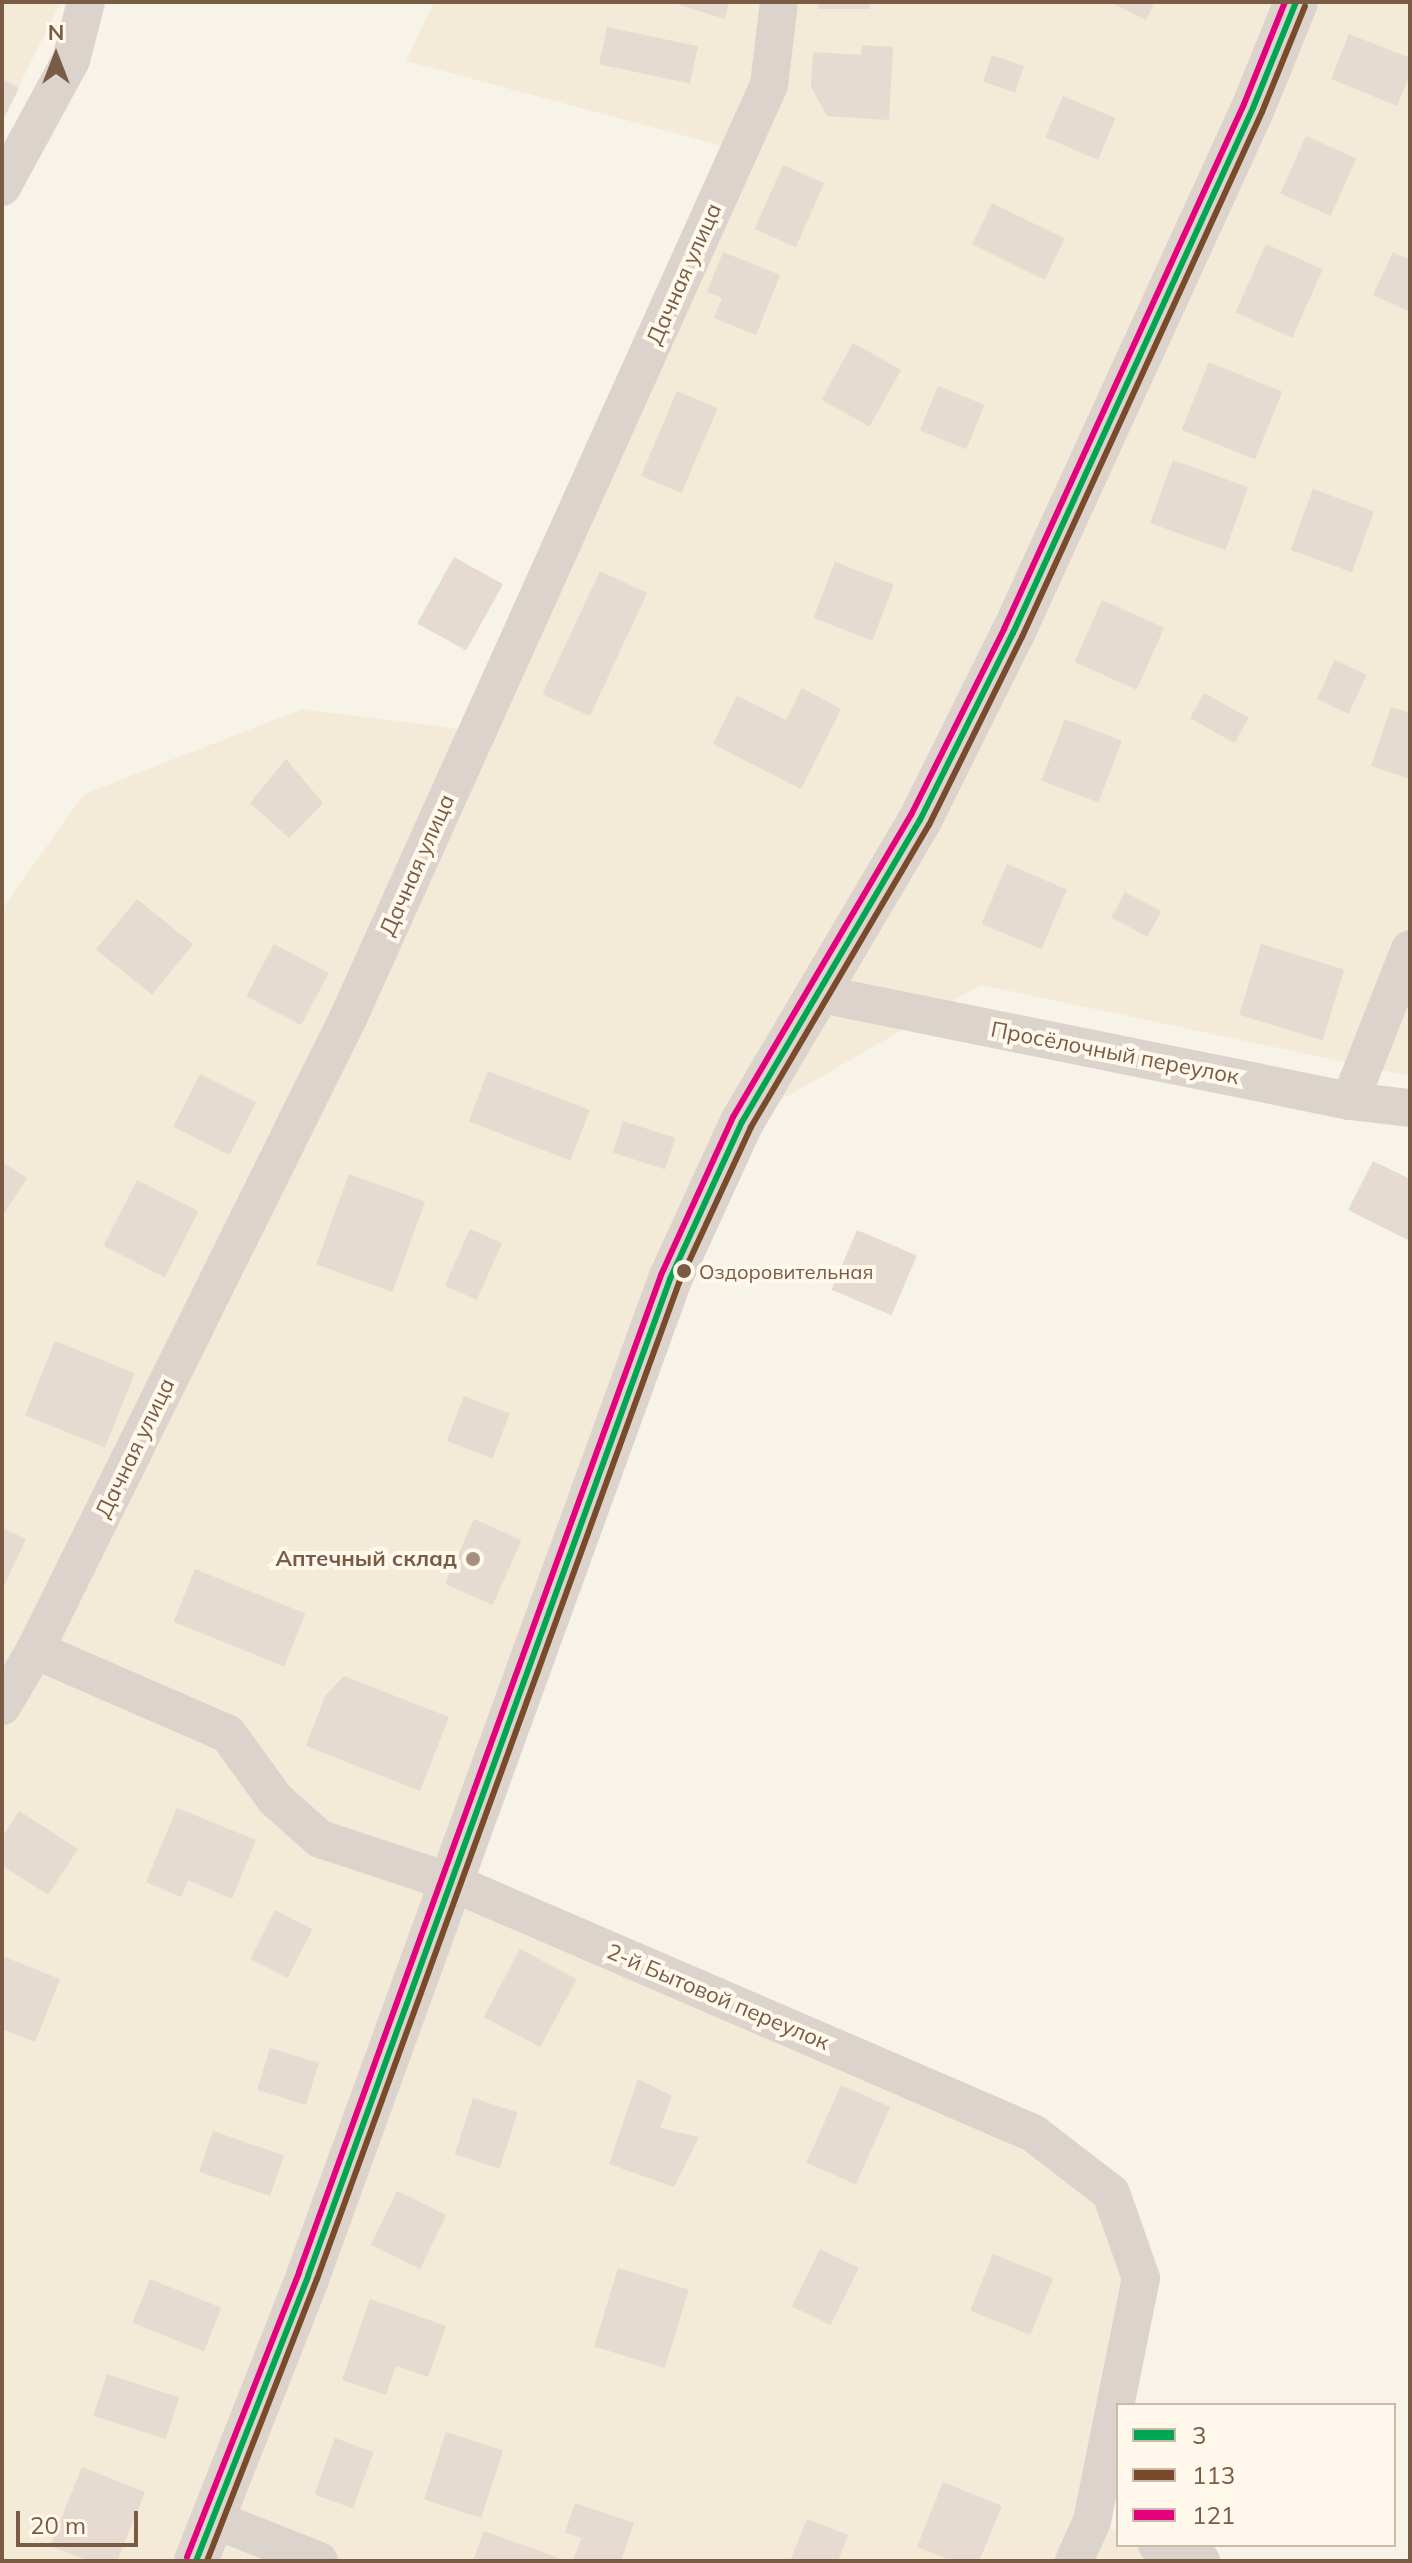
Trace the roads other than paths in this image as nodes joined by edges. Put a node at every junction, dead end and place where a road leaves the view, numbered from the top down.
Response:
1 (779, 2) edge
2 (1296, 2) edge
3 (83, 4) edge
4 (2, 187) edge
5 (1410, 949) edge
6 (821, 994) junction
7 (1350, 1101) junction
8 (1410, 1108) edge
9 (35, 1650) junction
10 (2, 1706) edge
11 (451, 1882) junction
12 (1123, 2403) edge
13 (1116, 2450) edge
14 (213, 2519) junction
15 (1105, 2526) edge
16 (1162, 2547) edge
17 (196, 2561) edge
18 (319, 2561) edge
19 (1074, 2561) edge
20 (1201, 2561) edge

1 - 9 street, Дачная улица
2 - 6 street
3 - 4 street
5 - 7 street
6 - 7 street, Просёлочный переулок
6 - 11 street
7 - 8 street, Просёлочный переулок
9 - 10 street, Дачная улица
9 - 11 street, 2-й Бытовой переулок
11 - 12 street, 2-й Бытовой переулок
11 - 14 street
13 - 15 street, 2-й Бытовой переулок
14 - 17 street
14 - 18 street
15 - 19 street, 2-й Бытовой переулок
16 - 20 street

